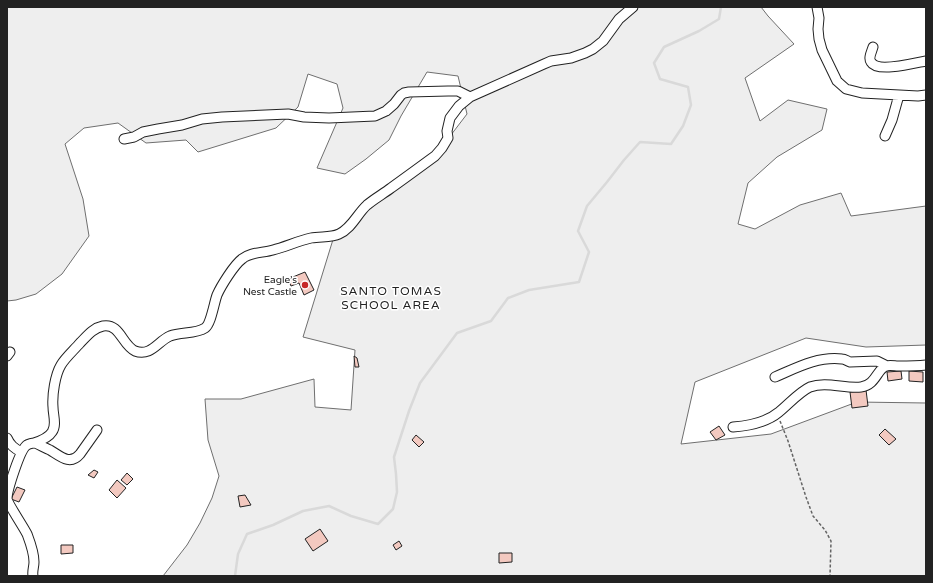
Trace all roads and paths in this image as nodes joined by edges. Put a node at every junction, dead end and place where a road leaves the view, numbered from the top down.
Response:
1 (634, 7) edge
2 (817, 7) edge
3 (873, 47) dead end
4 (926, 61) edge
5 (899, 94) junction
6 (926, 95) edge
7 (470, 97) junction
8 (885, 136) dead end
9 (124, 139) dead end
10 (926, 365) edge
11 (887, 366) junction
12 (776, 378) dead end
13 (777, 413) junction
14 (733, 427) dead end
15 (96, 430) dead end
16 (7, 438) edge
17 (35, 443) junction
18 (21, 452) junction
19 (33, 576) edge
20 (830, 576) edge

1 - 7 street
2 - 5 street
3 - 4 street
5 - 6 street
5 - 8 street
7 - 9 street
7 - 17 street
10 - 11 street
11 - 12 street
11 - 13 street
13 - 14 street
13 - 20 path
15 - 17 street
16 - 18 street
17 - 18 street
18 - 19 street

